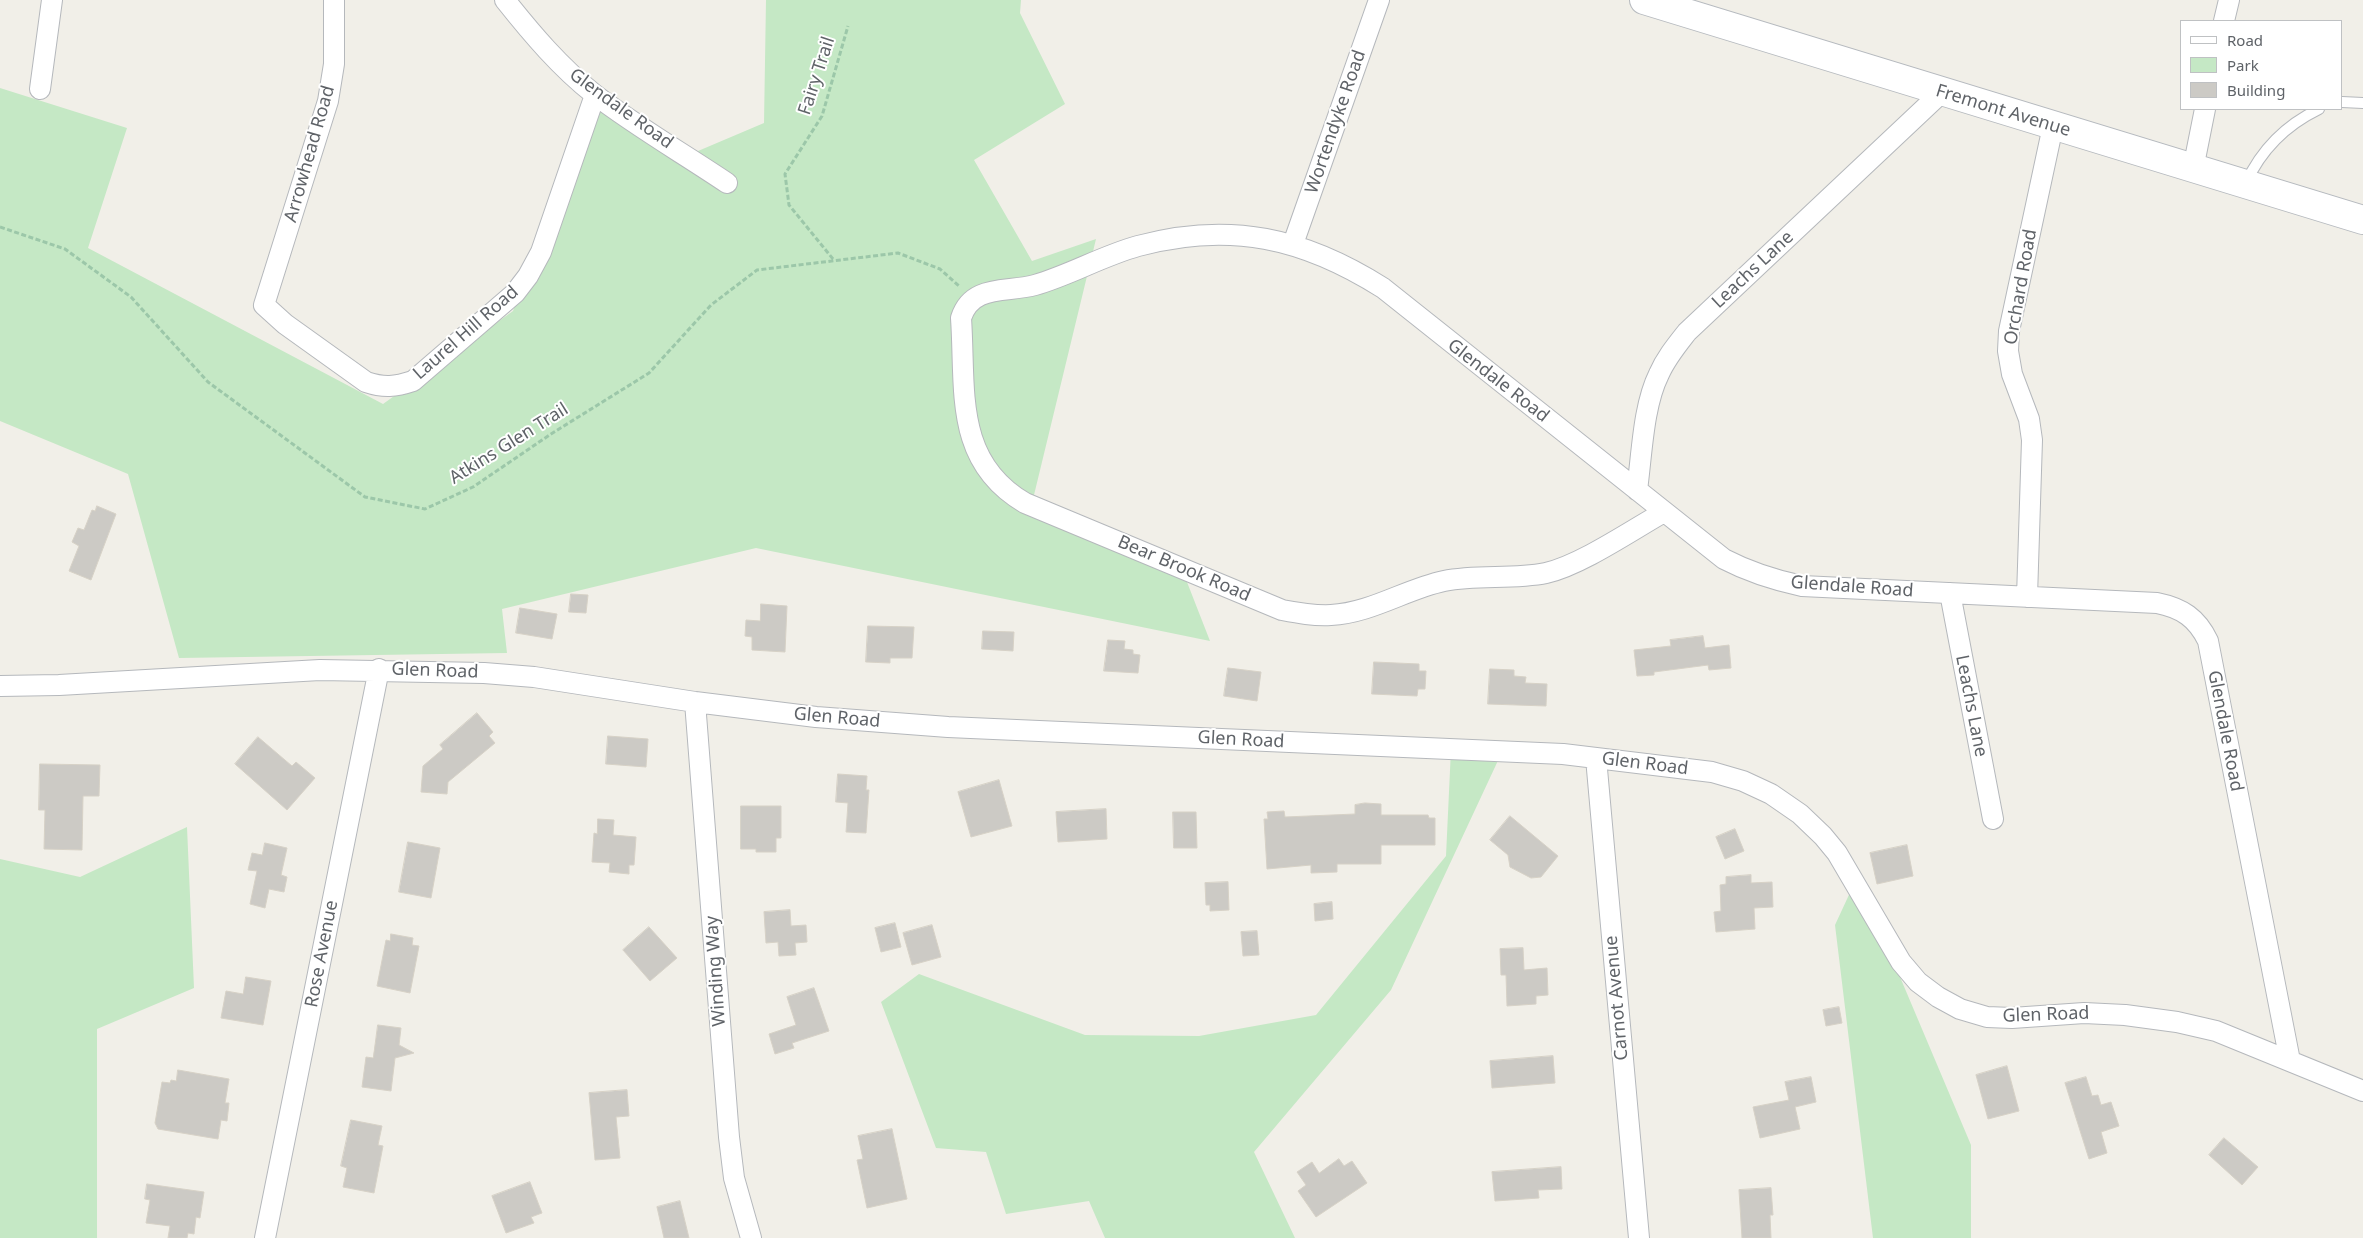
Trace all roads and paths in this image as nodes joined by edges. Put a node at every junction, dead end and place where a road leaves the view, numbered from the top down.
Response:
1 (52, 0) edge
2 (334, 0) edge
3 (505, 0) edge
4 (1379, 0) edge
5 (1644, 0) edge
6 (2228, 0) edge
7 (2224, 20) edge
8 (848, 26) dead end
9 (40, 89) dead end
10 (1942, 92) junction
11 (594, 95) junction
12 (2343, 102) edge
13 (2363, 104) edge
14 (2205, 110) edge
15 (2317, 110) edge
16 (2053, 126) junction
17 (2193, 169) junction
18 (727, 183) dead end
19 (2246, 185) junction
20 (2363, 220) edge
21 (0, 228) edge
22 (1293, 244) junction
23 (834, 260) junction
24 (972, 298) junction
25 (264, 305) joint
26 (1637, 490) junction
27 (1664, 512) junction
28 (1950, 593) junction
29 (2027, 597) junction
30 (379, 669) junction
31 (0, 686) edge
32 (694, 702) junction
33 (1596, 758) junction
34 (1993, 819) dead end
35 (2290, 1061) junction
36 (2363, 1091) edge
37 (265, 1238) edge
38 (750, 1238) edge
39 (1639, 1238) edge

1 - 9 street
2 - 25 street, Arrowhead Road
3 - 11 street, Glendale Road
4 - 22 street, Wortendyke Road
5 - 10 street, Fremont Avenue
6 - 7 street
8 - 23 path, Fairy Trail
10 - 16 street, Fremont Avenue
10 - 26 street, Leachs Lane
11 - 18 street, Glendale Road
11 - 25 street, Laurel Hill Road
12 - 13 lane
14 - 17 street
15 - 19 lane
16 - 17 street, Fremont Avenue
16 - 29 street, Orchard Road
17 - 19 street, Fremont Avenue
19 - 20 street, Fremont Avenue
21 - 23 path, Atkins Glen Trail
22 - 24 street, Glendale Road
22 - 26 street, Glendale Road
23 - 24 path, Atkins Glen Trail
24 - 27 street, Bear Brook Road
26 - 27 street, Glendale Road
27 - 28 street, Glendale Road
28 - 29 street, Glendale Road
28 - 34 street, Leachs Lane
29 - 35 street, Glendale Road
30 - 31 street, Glen Road
30 - 32 street, Glen Road
30 - 37 street, Rose Avenue
32 - 33 street, Glen Road
32 - 38 street, Winding Way
33 - 35 street, Glen Road
33 - 39 street, Carnot Avenue
35 - 36 street, Glen Road

